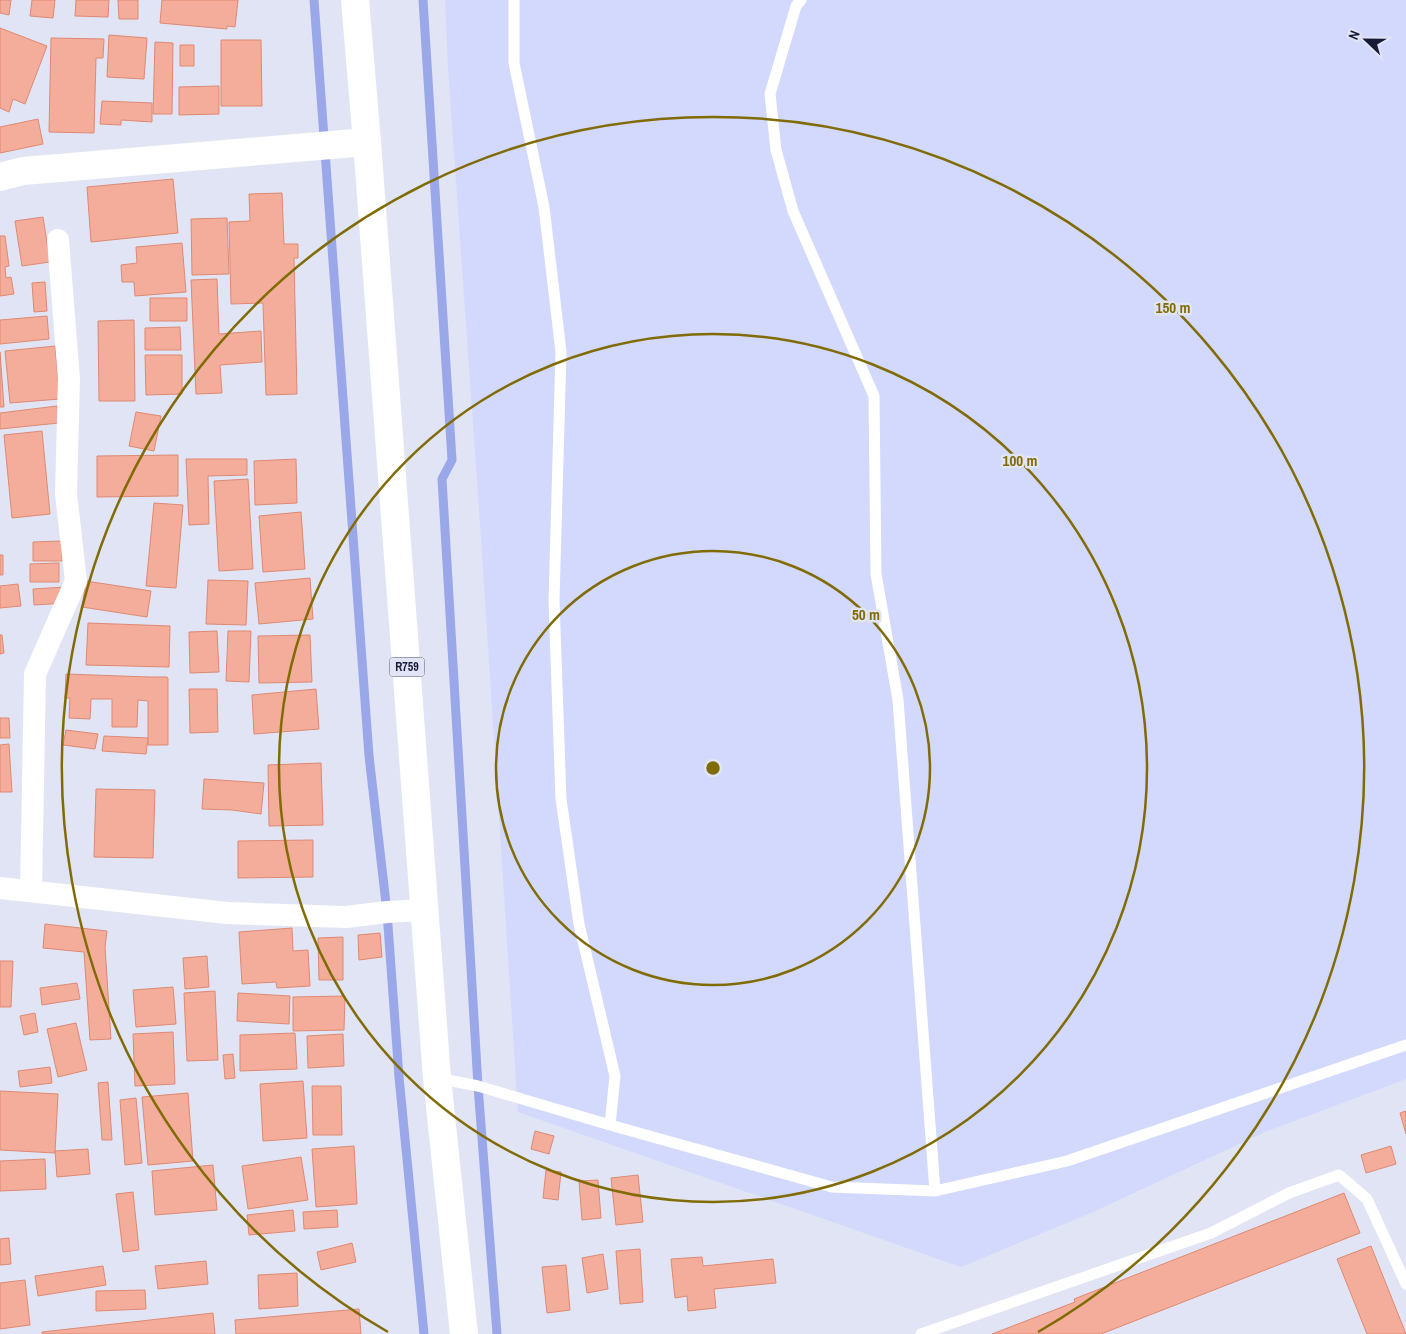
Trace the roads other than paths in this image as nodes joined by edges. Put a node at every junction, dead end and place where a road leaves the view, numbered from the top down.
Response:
1 (356, 0) edge
2 (514, 0) edge
3 (801, 0) edge
4 (367, 142) junction
5 (0, 178) edge
6 (58, 240) dead end
7 (0, 888) edge
8 (31, 891) junction
9 (424, 910) junction
10 (1406, 1044) edge
11 (437, 1078) junction
12 (610, 1125) junction
13 (935, 1191) junction
14 (1406, 1284) edge
15 (464, 1334) edge
16 (921, 1334) edge

1 - 4 main road, R759
2 - 12 lane
3 - 13 lane
4 - 5 main road
4 - 9 main road, R759
6 - 8 street
7 - 8 street
8 - 9 street
9 - 11 main road, R759
10 - 13 lane
11 - 12 lane
11 - 15 main road, R759
12 - 13 lane
14 - 16 lane

